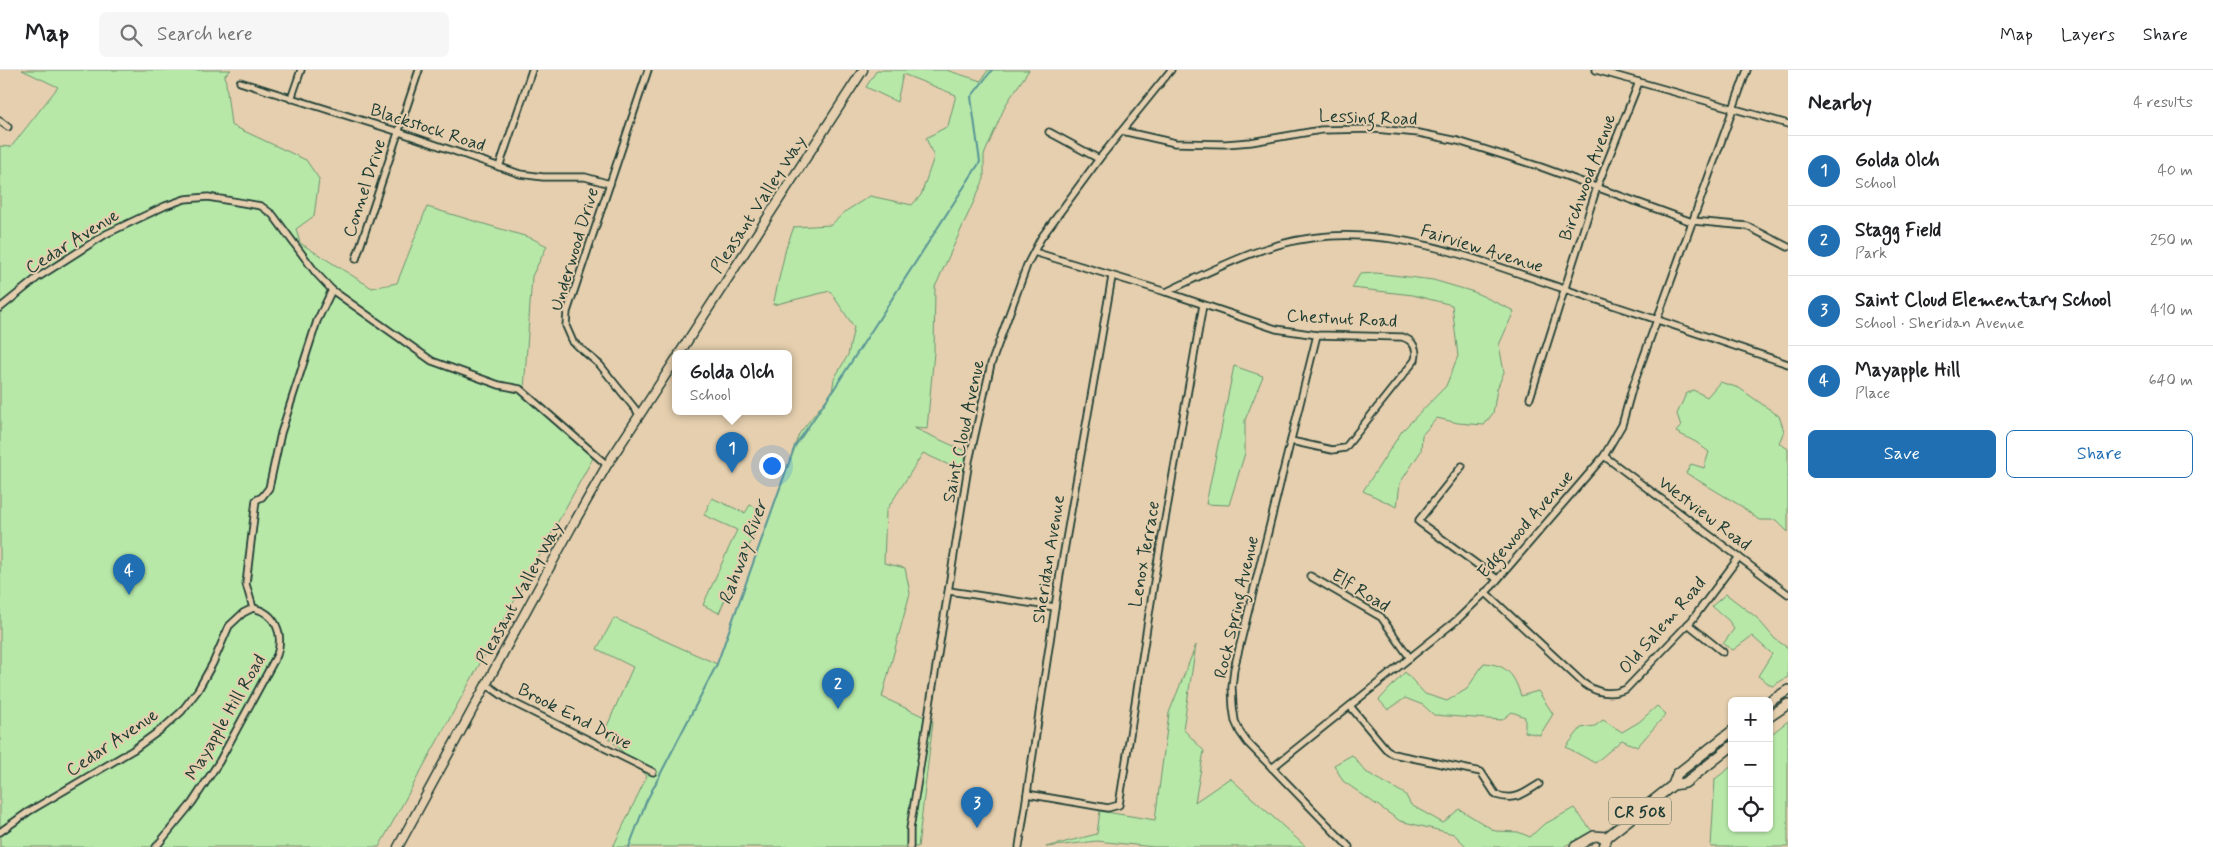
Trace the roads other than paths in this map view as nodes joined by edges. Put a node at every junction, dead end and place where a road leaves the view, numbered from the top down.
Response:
1 (301, 70) edge
2 (419, 70) edge
3 (532, 70) edge
4 (648, 70) edge
5 (863, 70) edge
6 (1170, 70) edge
7 (1596, 70) edge
8 (1747, 70) edge
9 (240, 82) dead end
10 (1638, 82) junction
11 (291, 100) junction
12 (1734, 107) junction
13 (0, 121) edge
14 (1788, 124) edge
15 (8, 127) dead end
16 (1122, 131) junction
17 (399, 132) junction
18 (1049, 132) dead end
19 (1100, 159) junction
20 (499, 167) junction
21 (610, 184) junction
22 (1597, 187) junction
23 (1692, 222) junction
24 (1788, 246) edge
25 (1034, 252) junction
26 (356, 259) dead end
27 (1112, 277) junction
28 (1565, 289) junction
29 (332, 290) junction
30 (1166, 292) junction
31 (1202, 305) junction
32 (0, 308) edge
33 (1657, 320) junction
34 (1317, 335) junction
35 (682, 350) edge
36 (1788, 364) edge
37 (672, 365) edge
38 (1530, 398) dead end
39 (640, 415) junction
40 (1291, 441) junction
41 (1604, 456) junction
42 (607, 465) junction
43 (1462, 466) dead end
44 (1739, 558) junction
45 (1310, 576) dead end
46 (1497, 580) junction
47 (949, 591) junction
48 (1485, 592) junction
49 (1788, 594) edge
50 (1055, 607) junction
51 (253, 608) junction
52 (1688, 624) junction
53 (1723, 652) dead end
54 (1410, 658) junction
55 (486, 684) junction
56 (1788, 690) edge
57 (1773, 699) edge
58 (1788, 704) edge
59 (1350, 706) junction
60 (1773, 714) edge
61 (1728, 734) edge
62 (1728, 749) edge
63 (1272, 768) junction
64 (653, 772) dead end
65 (1539, 784) dead end
66 (1673, 785) junction
67 (1027, 794) junction
68 (0, 832) edge
69 (1607, 837) junction
70 (156, 847) edge
71 (398, 847) edge
72 (910, 847) edge
73 (1019, 847) edge
74 (1349, 847) edge
75 (1576, 847) edge
76 (1604, 847) edge

1 - 11 street
2 - 17 street, Connel Drive
3 - 20 street
4 - 21 street, Underwood Drive
5 - 35 main road, Pleasant Valley Way
6 - 16 street, Saint Cloud Avenue
7 - 10 street
8 - 12 street, Edgewood Avenue
9 - 11 street, Blackstock Road
10 - 12 street
10 - 22 street, Birchwood Avenue
11 - 17 street, Blackstock Road
12 - 14 street
12 - 23 street, Edgewood Avenue
13 - 15 street
16 - 19 street, Saint Cloud Avenue
16 - 22 street, Lessing Road
17 - 20 street, Blackstock Road
17 - 26 street, Connel Drive
18 - 19 street
19 - 25 street, Saint Cloud Avenue
20 - 21 street, Blackstock Road
21 - 39 street, Underwood Drive
22 - 23 street, Lessing Road
22 - 28 street, Birchwood Avenue
23 - 24 street, Lessing Road
23 - 33 street, Edgewood Avenue
25 - 27 street, Chestnut Road
25 - 47 street, Saint Cloud Avenue
27 - 30 street, Chestnut Road
27 - 50 street, Sheridan Avenue
28 - 30 street, Fairview Avenue
28 - 33 street, Fairview Avenue
28 - 38 street, Birchwood Avenue
29 - 32 street, Cedar Avenue
29 - 42 street, Cedar Avenue
29 - 51 street
30 - 31 street, Chestnut Road
31 - 34 street, Chestnut Road
31 - 67 street, Lenox Terrace
33 - 36 street, Fairview Avenue
33 - 41 street, Edgewood Avenue
34 - 40 street, Rock Spring Avenue
34 - 40 street, Chestnut Road
37 - 39 main road, Pleasant Valley Way
39 - 42 main road, Pleasant Valley Way
40 - 63 street, Rock Spring Avenue
41 - 44 street, Westview Road
41 - 46 street, Edgewood Avenue
42 - 55 main road, Pleasant Valley Way
43 - 46 street
44 - 49 street, Westview Road
44 - 52 street, Old Salem Road
45 - 54 street, Elf Road
46 - 48 street, Edgewood Avenue
47 - 50 street
47 - 72 street, Saint Cloud Avenue
48 - 52 street, Old Salem Road
48 - 54 street, Edgewood Avenue
50 - 67 street, Sheridan Avenue
51 - 68 street, Cedar Avenue
51 - 70 street, Mayapple Hill Road
52 - 53 street
54 - 59 street, Edgewood Avenue
55 - 64 street, Brook End Drive
55 - 71 main road, Pleasant Valley Way
56 - 57 main road
58 - 60 main road
59 - 63 street, Edgewood Avenue
59 - 65 street
61 - 66 main road, CR 508
62 - 66 main road, CR 508
63 - 74 street, Rock Spring Avenue
66 - 69 main road, CR 508
67 - 73 street, Sheridan Avenue
69 - 75 main road, CR 508
69 - 76 main road, CR 508

